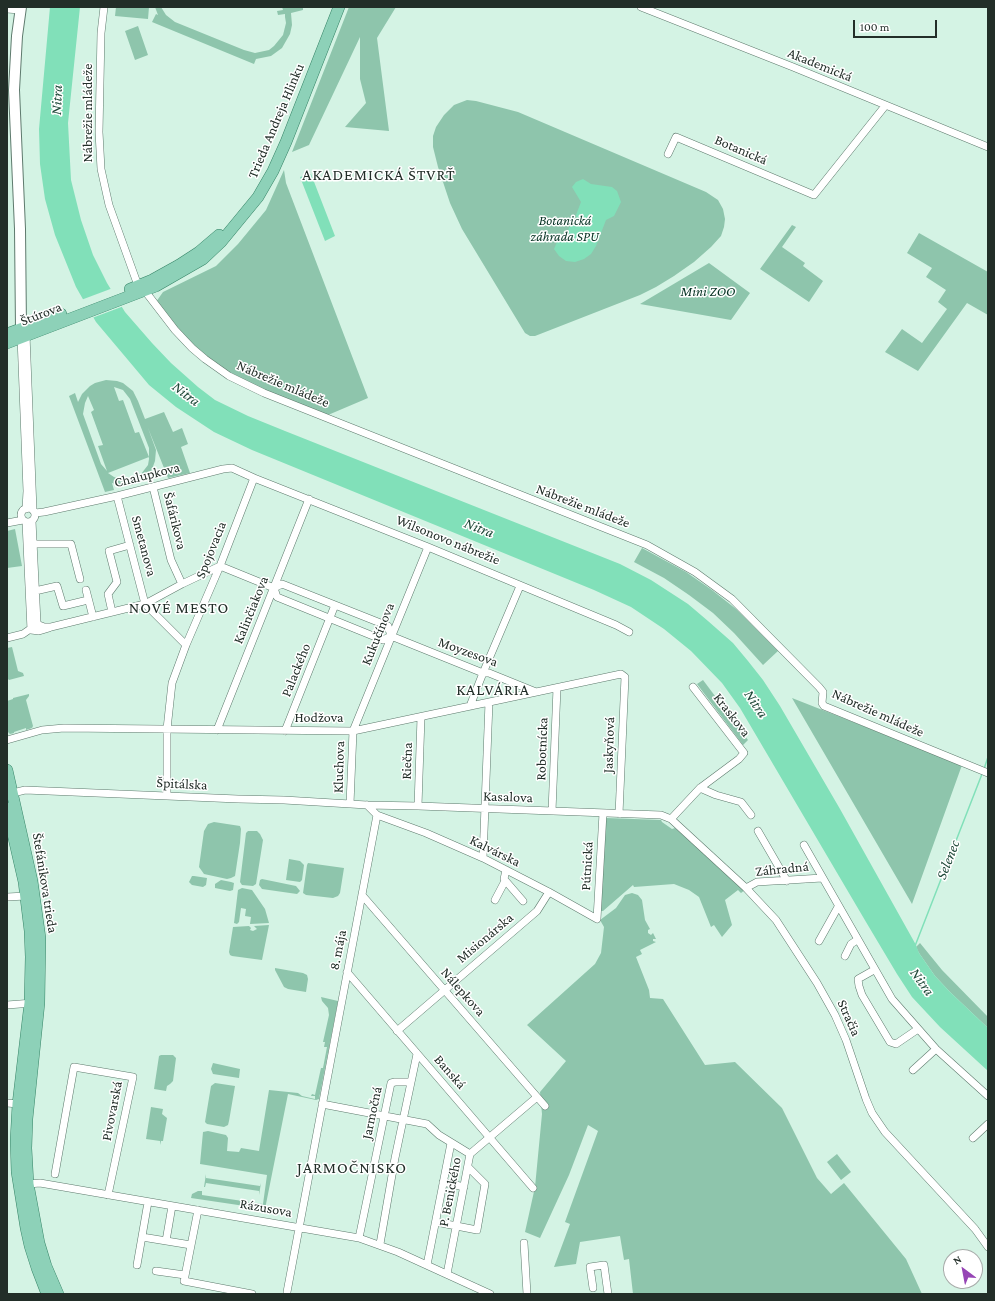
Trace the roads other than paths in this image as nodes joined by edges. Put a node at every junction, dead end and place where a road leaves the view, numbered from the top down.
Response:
1 (104, 7) edge
2 (332, 7) edge
3 (339, 7) edge
4 (641, 7) edge
5 (7, 9) edge
6 (21, 9) edge
7 (885, 106) junction
8 (11, 118) edge
9 (988, 147) edge
10 (668, 154) dead end
11 (142, 288) junction
12 (122, 296) joint
13 (24, 332) junction
14 (8, 339) edge
15 (22, 351) junction
16 (254, 478) junction
17 (153, 487) junction
18 (117, 496) junction
19 (309, 499) junction
20 (29, 516) junction
21 (8, 523) edge
22 (33, 544) junction
23 (130, 545) junction
24 (428, 547) junction
25 (220, 566) junction
26 (80, 579) dead end
27 (182, 584) junction
28 (520, 586) junction
29 (274, 588) junction
30 (86, 590) dead end
31 (35, 591) junction
32 (88, 600) junction
33 (145, 604) junction
34 (336, 605) junction
35 (112, 612) junction
36 (93, 617) junction
37 (330, 619) junction
38 (37, 623) junction
39 (51, 627) junction
40 (31, 630) junction
41 (629, 632) dead end
42 (391, 636) junction
43 (7, 638) edge
44 (186, 645) junction
45 (483, 673) junction
46 (625, 677) joint
47 (693, 687) dead end
48 (557, 688) junction
49 (536, 692) junction
50 (489, 702) junction
51 (470, 706) junction
52 (421, 717) junction
53 (167, 729) junction
54 (217, 730) junction
55 (285, 731) junction
56 (353, 731) junction
57 (7, 740) edge
58 (7, 770) edge
59 (988, 773) edge
60 (700, 788) junction
61 (10, 793) edge
62 (166, 796) junction
63 (350, 804) junction
64 (367, 805) junction
65 (418, 806) junction
66 (7, 808) edge
67 (485, 809) junction
68 (552, 811) junction
69 (603, 813) junction
70 (620, 814) junction
71 (377, 815) junction
72 (752, 815) dead end
73 (668, 818) junction
74 (758, 831) dead end
75 (804, 845) dead end
76 (483, 858) junction
77 (506, 870) junction
78 (822, 878) junction
79 (505, 881) junction
80 (787, 881) junction
81 (746, 888) junction
82 (549, 892) junction
83 (362, 895) junction
84 (31, 896) junction
85 (7, 897) edge
86 (496, 900) dead end
87 (523, 901) dead end
88 (838, 907) junction
89 (597, 919) joint
90 (857, 940) junction
91 (819, 941) dead end
92 (844, 956) dead end
93 (874, 970) junction
94 (347, 972) junction
95 (444, 990) junction
96 (34, 1003) junction
97 (7, 1005) edge
98 (918, 1029) junction
99 (397, 1031) junction
100 (936, 1049) junction
101 (417, 1054) junction
102 (913, 1070) dead end
103 (411, 1082) junction
104 (988, 1096) edge
105 (537, 1097) junction
106 (17, 1104) edge
107 (322, 1104) junction
108 (545, 1106) dead end
109 (384, 1116) junction
110 (403, 1120) junction
111 (988, 1124) edge
112 (490, 1137) junction
113 (973, 1138) dead end
114 (451, 1143) junction
115 (470, 1154) junction
116 (468, 1167) junction
117 (55, 1174) dead end
118 (443, 1182) junction
119 (23, 1184) junction
120 (464, 1187) junction
121 (533, 1188) dead end
122 (108, 1195) junction
123 (148, 1202) junction
124 (172, 1206) junction
125 (198, 1210) junction
126 (436, 1222) junction
127 (456, 1226) junction
128 (299, 1227) junction
129 (142, 1238) junction
130 (359, 1238) junction
131 (166, 1241) junction
132 (380, 1244) junction
133 (524, 1244) dead end
134 (191, 1245) junction
135 (988, 1247) edge
136 (137, 1265) dead end
137 (427, 1265) junction
138 (156, 1271) dead end
139 (447, 1274) junction
140 (185, 1275) junction
141 (593, 1288) dead end
142 (287, 1292) dead end
143 (47, 1294) edge
144 (58, 1294) edge
145 (252, 1294) edge
146 (490, 1294) edge
147 (527, 1294) edge
148 (608, 1294) edge

1 - 11 street, Nábrežie mládeže
2 - 11 main road, Trieda Andreja Hlinku
3 - 11 main road, Trieda Andreja Hlinku
4 - 7 street, Akademická
5 - 6 street
6 - 8 street
7 - 9 street, Akademická
7 - 10 street, Botanická
8 - 13 street
11 - 12 main road, Trieda Andreja Hlinku
11 - 59 street, Nábrežie mládeže
12 - 13 main road, Štúrova
13 - 14 main road, Štúrova
13 - 15 street
13 - 20 street
14 - 15 street
15 - 20 street
16 - 17 street, Chalupkova
16 - 19 street, Wilsonovo nábrežie
16 - 25 street, Spojovacia
17 - 18 street, Chalupkova
17 - 27 street, Šafárikova
18 - 20 street, Chalupkova
18 - 23 street, Smetanova
19 - 24 street, Wilsonovo nábrežie
19 - 29 street, Kalinčiakova
20 - 21 street, Chalupkova
20 - 22 street
20 - 40 street
22 - 26 street
22 - 31 street
23 - 33 street, Smetanova
23 - 35 street
24 - 28 street, Wilsonovo nábrežie
24 - 42 street, Kukučínova
25 - 27 street
25 - 29 street, Moyzesova
25 - 44 street, Spojovacia
27 - 33 street
28 - 41 street, Wilsonovo nábrežie
28 - 45 street
29 - 34 street, Moyzesova
29 - 37 street, Moyzesova
29 - 54 street, Kalinčiakova
30 - 32 street
31 - 32 street
31 - 38 street
32 - 36 street
33 - 35 street
33 - 44 street
34 - 37 street, Palackého
34 - 42 street, Moyzesova
35 - 36 street
36 - 39 street
37 - 42 street, Moyzesova
37 - 55 street, Palackého
38 - 39 street
38 - 40 street
39 - 40 street
40 - 43 street
42 - 45 street, Moyzesova
42 - 56 street, Kukučínova
44 - 53 street, Spojovacia
45 - 49 street, Moyzesova
45 - 51 street
46 - 48 street, Hodžova
46 - 70 street, Jaskyňová
47 - 60 street, Kraskova
48 - 49 street, Hodžova
48 - 68 street, Robotnícka
49 - 50 street, Hodžova
50 - 51 street, Hodžova
50 - 67 street
51 - 52 street, Hodžova
52 - 56 street, Hodžova
52 - 65 street, Riečna
53 - 54 street, Hodžova
53 - 57 street, Hodžova
53 - 62 street, Spojovacia
54 - 55 street, Hodžova
55 - 56 street, Hodžova
56 - 63 street, Kluchova
58 - 61 main road, Štefánikova trieda
60 - 72 street
60 - 73 street, Kraskova
61 - 62 street, Špitálska
61 - 84 main road, Štefánikova trieda
62 - 63 street, Špitálska
63 - 64 street, Kasalova
64 - 65 street, Kasalova
64 - 71 street
65 - 67 street, Kasalova
66 - 84 main road, Štefánikova trieda
67 - 68 street, Kasalova
67 - 76 street
68 - 69 street, Kasalova
69 - 70 street, Kasalova
69 - 89 street, Pútnická
70 - 73 street, Kasalova
71 - 76 street, Kalvárska
71 - 83 street, 8. mája
73 - 81 street, Stračia
74 - 80 street
75 - 78 street
76 - 77 street, Kalvárska
77 - 79 street
77 - 82 street, Kalvárska
78 - 80 street, Záhradná
78 - 88 street
79 - 86 street
79 - 87 street
80 - 81 street, Záhradná
81 - 135 street, Stračia
82 - 89 street, Kalvárska
82 - 95 street, Misionárska
83 - 94 street, 8. mája
83 - 95 street, Nálepkova
84 - 85 street
84 - 96 main road, Štefánikova trieda
88 - 90 street
88 - 91 street
90 - 92 street
90 - 93 street
93 - 98 street
93 - 98 street
94 - 99 street, Banská
94 - 107 street, 8. mája
95 - 99 street, Misionárska
95 - 105 street, Nálepkova
96 - 97 street
96 - 106 main road, Štefánikova trieda
98 - 100 street
99 - 101 street, Banská
100 - 102 street
100 - 104 street
101 - 103 street
101 - 112 street, Banská
103 - 109 street, Jarmočná
103 - 110 street
105 - 108 street, Nálepkova
105 - 112 street, P. Benického
106 - 119 main road, Štefánikova trieda
107 - 109 street
107 - 128 street, 8. mája
109 - 110 street
109 - 130 street, Jarmočná
110 - 114 street
110 - 132 street
111 - 113 street
112 - 115 street, P. Benického
112 - 121 street, Banská
114 - 115 street
114 - 118 street
115 - 116 street, P. Benického
116 - 120 street, P. Benického
116 - 127 street
117 - 122 street, Pivovarská
118 - 120 street
118 - 126 street
119 - 122 street, Rázusova
119 - 143 main road
119 - 144 main road
120 - 127 street, P. Benického
122 - 123 street, Rázusova
123 - 124 street, Rázusova
123 - 129 street
124 - 125 street, Rázusova
124 - 131 street
125 - 128 street, Rázusova
125 - 134 street
126 - 127 street
126 - 137 street
127 - 139 street, P. Benického
128 - 130 street, Rázusova
128 - 142 street, 8. mája
129 - 131 street
129 - 136 street
130 - 132 street, Rázusova
131 - 134 street
132 - 137 street, Rázusova
133 - 147 street
134 - 140 street
137 - 139 street, Rázusova
138 - 140 street
139 - 146 street, Rázusova
140 - 145 street
141 - 148 street

